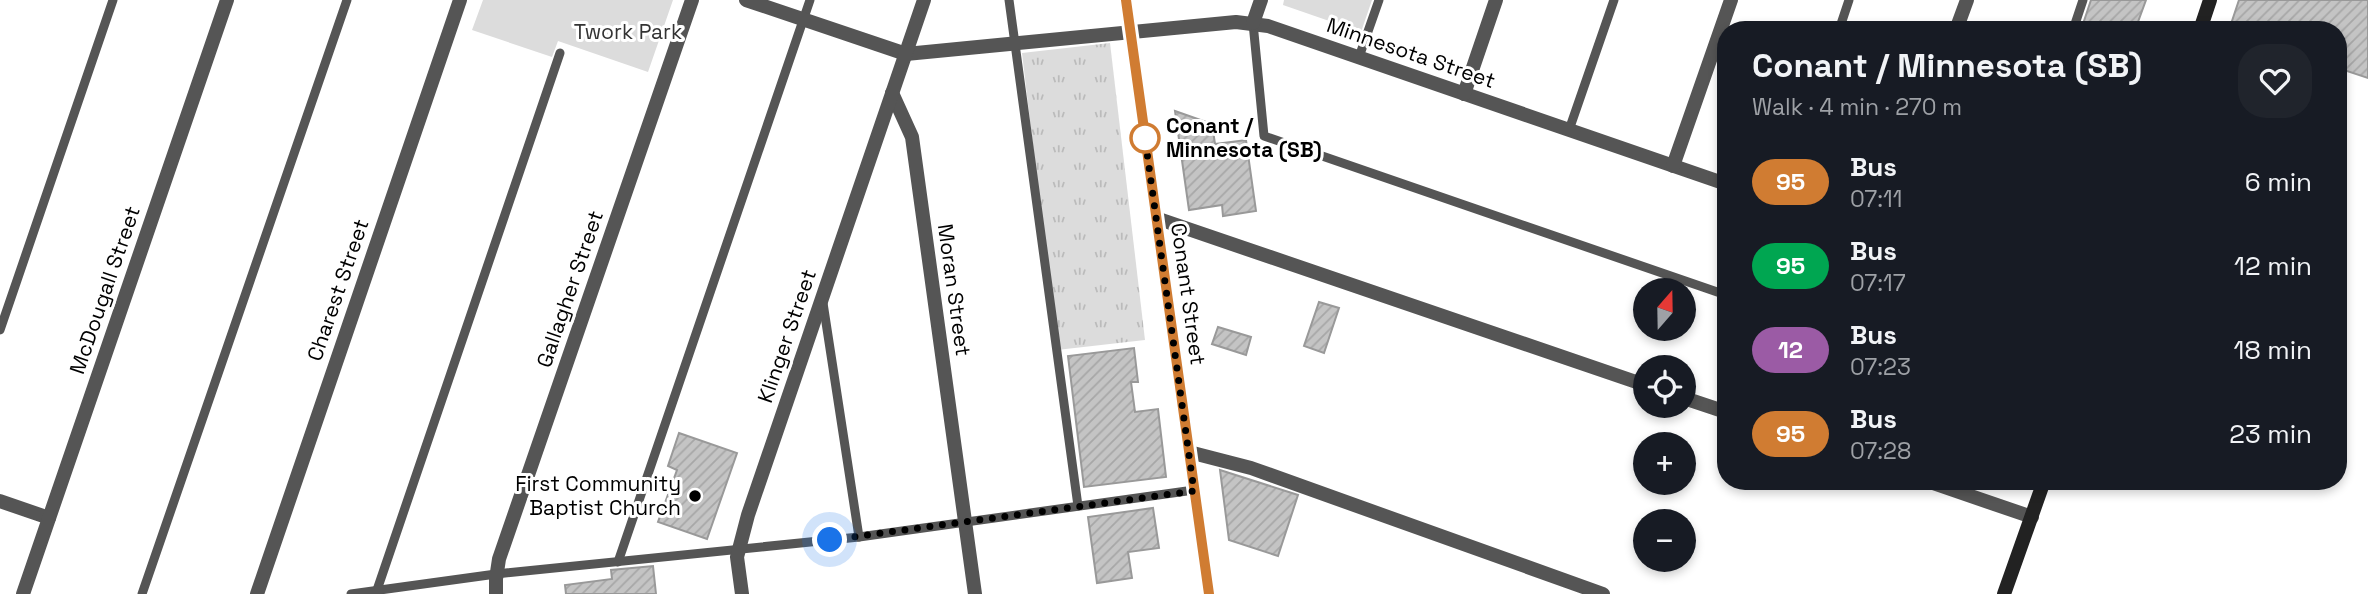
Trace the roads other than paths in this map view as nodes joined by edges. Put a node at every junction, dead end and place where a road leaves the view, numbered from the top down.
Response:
1 (113, 0) edge
2 (227, 0) edge
3 (347, 0) edge
4 (460, 0) edge
5 (692, 0) edge
6 (746, 0) edge
7 (810, 0) edge
8 (924, 0) edge
9 (1009, 0) edge
10 (1126, 0) edge
11 (1261, 0) edge
12 (1379, 0) edge
13 (1496, 0) edge
14 (1614, 0) edge
15 (1731, 0) edge
16 (1849, 0) edge
17 (1967, 0) edge
18 (2083, 0) edge
19 (2210, 0) edge
20 (803, 19) junction
21 (1724, 21) edge
22 (1842, 21) edge
23 (1959, 21) edge
24 (2076, 21) edge
25 (2203, 21) edge
26 (1253, 23) junction
27 (1130, 32) junction
28 (1717, 40) edge
29 (1016, 43) junction
30 (560, 52) dead end
31 (905, 54) junction
32 (1359, 57) junction
33 (892, 93) junction
34 (1464, 94) junction
35 (1569, 130) junction
36 (1673, 166) junction
37 (1717, 181) edge
38 (1156, 218) junction
39 (1717, 292) edge
40 (822, 298) junction
41 (0, 330) edge
42 (1633, 381) edge
43 (1696, 402) edge
44 (1717, 409) edge
45 (1189, 452) junction
46 (1953, 490) edge
47 (2041, 490) edge
48 (1194, 491) junction
49 (0, 501) edge
50 (1078, 506) junction
51 (2032, 517) junction
52 (49, 518) junction
53 (965, 522) junction
54 (859, 537) junction
55 (738, 550) junction
56 (618, 562) junction
57 (496, 574) junction
58 (377, 590) junction
59 (23, 594) edge
60 (142, 594) edge
61 (257, 594) edge
62 (351, 594) edge
63 (496, 594) edge
64 (742, 594) edge
65 (975, 594) edge
66 (1209, 594) edge
67 (1603, 594) edge
68 (2004, 594) edge

1 - 41 lane
2 - 52 street, McDougall Street
3 - 60 lane
4 - 61 street, Charest Street
5 - 57 street, Gallagher Street
6 - 20 street, Minnesota Street
7 - 20 lane
8 - 31 street
9 - 29 lane
10 - 27 main road, Conant Street
11 - 26 street
12 - 32 lane
13 - 34 street
14 - 35 lane
15 - 21 street
16 - 22 lane
17 - 23 street
18 - 24 lane
19 - 25 main road
20 - 31 street, Minnesota Street
20 - 56 lane
26 - 27 street, Minnesota Street
26 - 32 street, Minnesota Street
26 - 39 lane
27 - 29 street, Minnesota Street
27 - 38 main road, Conant Street
28 - 36 street
29 - 31 street, Minnesota Street
29 - 50 lane
30 - 58 lane
31 - 33 street
32 - 34 street, Minnesota Street
33 - 40 street, Klinger Street
33 - 53 street, Moran Street
34 - 35 street, Minnesota Street
35 - 36 street, Minnesota Street
36 - 37 street, Minnesota Street
38 - 42 street
38 - 45 main road, Conant Street
40 - 54 lane
40 - 55 street, Klinger Street
43 - 44 street
45 - 48 main road, Conant Street
45 - 67 street
46 - 51 street
47 - 51 main road
48 - 50 lane
48 - 66 main road, Conant Street
49 - 52 street
50 - 53 lane
51 - 68 main road
52 - 59 street, McDougall Street
53 - 54 lane
53 - 65 street, Moran Street
54 - 55 lane
55 - 56 lane
55 - 64 street, Klinger Street
56 - 57 lane
57 - 58 lane
57 - 63 street, Gallagher Street
58 - 62 lane

